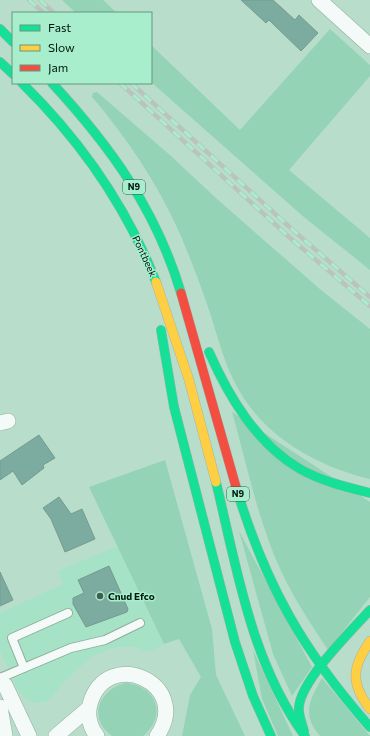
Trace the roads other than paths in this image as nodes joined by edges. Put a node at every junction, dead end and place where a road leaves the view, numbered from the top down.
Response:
1 (319, 0) edge
2 (0, 29) edge
3 (12, 41) edge
4 (370, 46) edge
5 (0, 62) edge
6 (12, 73) edge
7 (23, 84) edge
8 (53, 84) edge
9 (163, 299) junction
10 (188, 308) junction
11 (370, 493) edge
12 (370, 610) edge
13 (68, 613) dead end
14 (140, 623) dead end
15 (370, 641) edge
16 (321, 667) junction
17 (24, 668) junction
18 (0, 680) edge
19 (0, 707) edge
20 (89, 708) junction
21 (370, 709) edge
22 (370, 727) edge
23 (160, 734) edge
24 (5, 736) edge
25 (29, 736) edge
26 (56, 736) edge
27 (98, 736) edge
28 (271, 736) edge
29 (305, 736) edge

1 - 4 street
2 - 3 highway
5 - 6 highway
7 - 9 highway, Pontbeek / N9
8 - 10 highway, N9
9 - 28 highway
9 - 29 highway, Pontbeek / N9
10 - 11 highway
10 - 16 highway, N9
12 - 16 highway
13 - 17 lane
14 - 17 lane
15 - 21 highway
16 - 22 highway, N9
16 - 29 highway
17 - 18 lane
18 - 25 street
19 - 24 street
20 - 23 street
20 - 26 street
20 - 27 street

